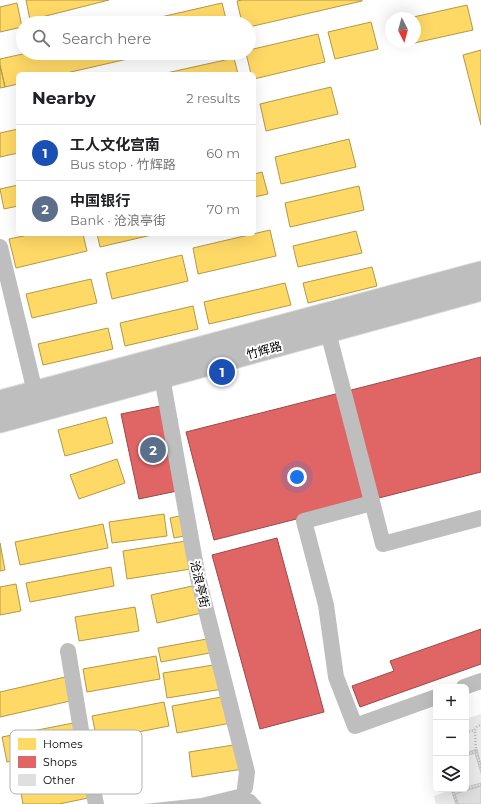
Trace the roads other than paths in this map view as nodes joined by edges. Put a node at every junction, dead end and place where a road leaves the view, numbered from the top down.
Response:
1 (0, 247) edge
2 (481, 272) edge
3 (481, 290) edge
4 (328, 332) junction
5 (162, 377) junction
6 (35, 392) junction
7 (0, 401) edge
8 (0, 422) edge
9 (372, 502) junction
10 (481, 518) edge
11 (68, 651) dead end
12 (481, 681) edge
13 (469, 685) edge
14 (433, 698) edge
15 (81, 730) edge
16 (245, 788) dead end
17 (94, 794) edge
18 (96, 804) edge

1 - 6 street
2 - 6 main road, 竹辉路
3 - 4 main road, 竹辉路
4 - 5 main road, 竹辉路
4 - 9 street
5 - 8 main road, 竹辉路
5 - 16 street, 沧浪亭街
6 - 7 main road, 竹辉路
9 - 10 street
9 - 14 street
11 - 15 street
12 - 13 street
17 - 18 street

